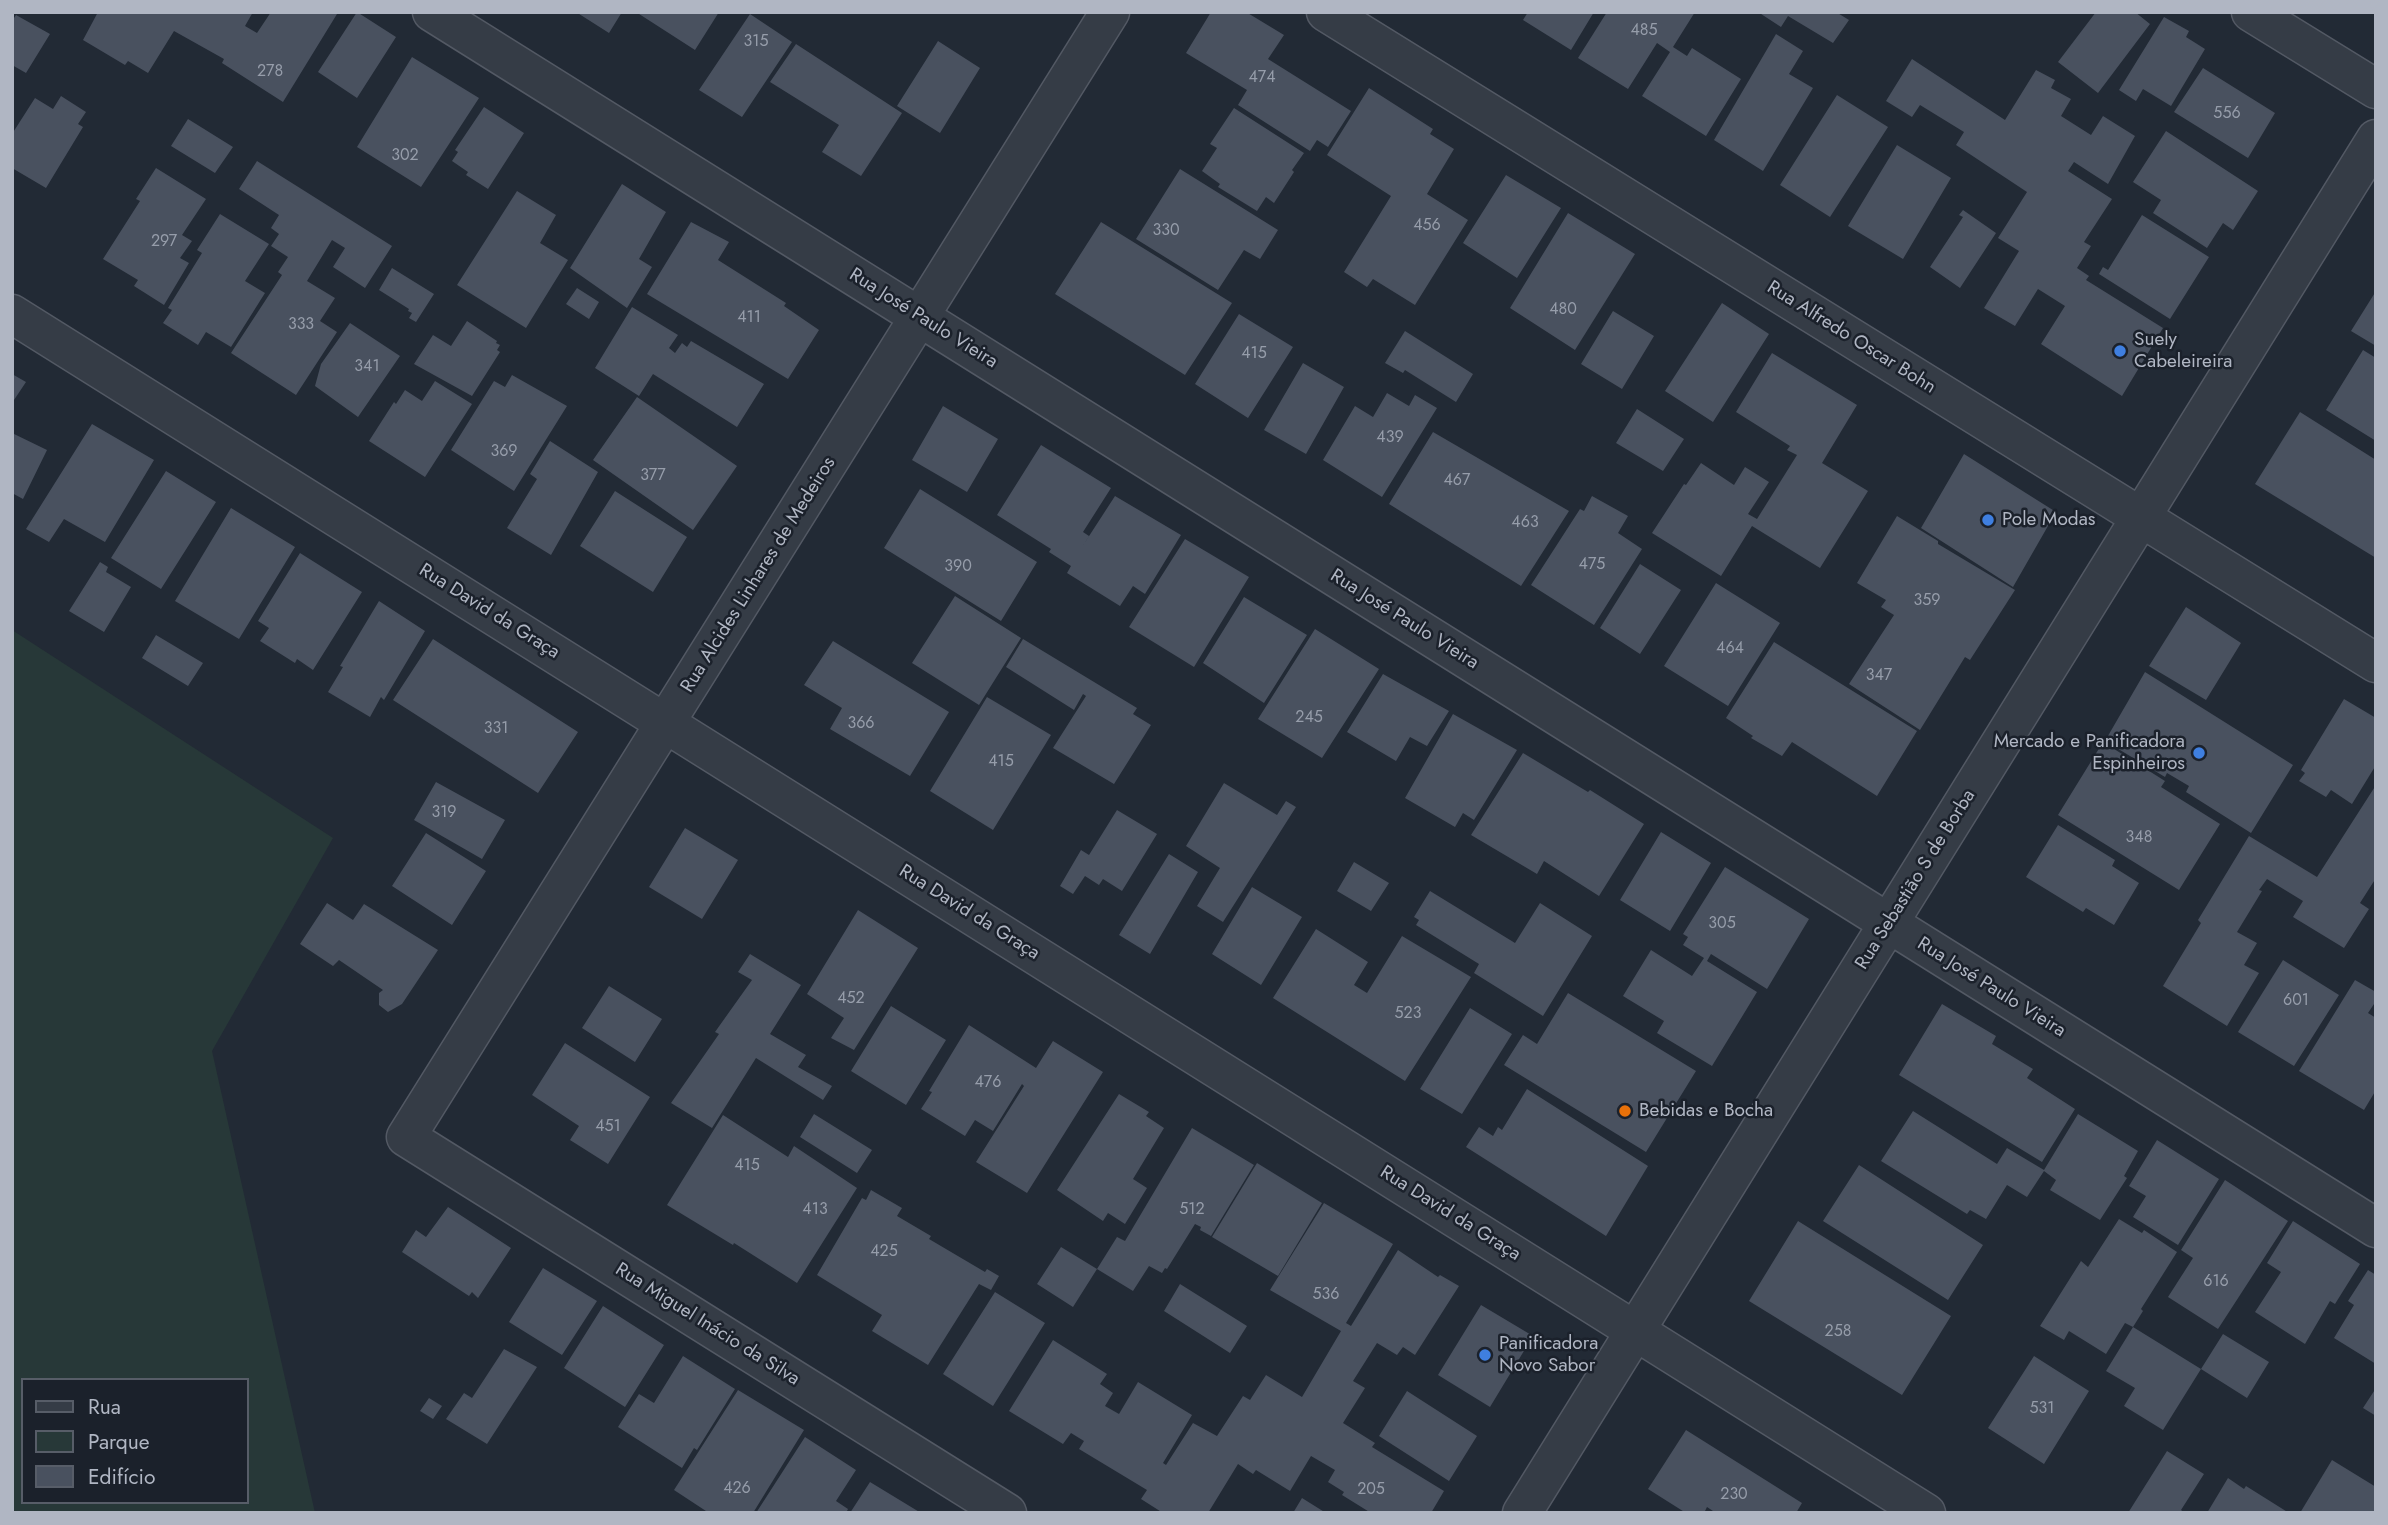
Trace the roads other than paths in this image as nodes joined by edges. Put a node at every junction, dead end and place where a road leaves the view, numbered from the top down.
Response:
1 (432, 12) edge
2 (1110, 12) edge
3 (1326, 12) edge
4 (2251, 12) edge
5 (2376, 89) edge
6 (2376, 139) edge
7 (12, 314) edge
8 (920, 317) junction
9 (2141, 517) junction
10 (2376, 663) edge
11 (666, 723) junction
12 (1889, 923) junction
13 (407, 1137) joint
14 (2376, 1228) edge
15 (1636, 1331) junction
16 (1007, 1513) edge
17 (1522, 1513) edge
18 (1926, 1513) edge

1 - 8 street, Rua José Paulo Vieira
2 - 8 street, Rua Alcides Linhares de Medeiros
3 - 9 street, Rua Alfredo Oscar Bohn
4 - 5 street
6 - 9 street, Rua Sebastião S de Borba
7 - 11 street, Rua David da Graça
8 - 11 street, Rua Alcides Linhares de Medeiros
8 - 12 street, Rua José Paulo Vieira
9 - 10 street, Rua Alfredo Oscar Bohn
9 - 12 street, Rua Sebastião S de Borba
11 - 13 street, Rua Alcides Linhares de Medeiros
11 - 15 street, Rua David da Graça
12 - 14 street, Rua José Paulo Vieira
12 - 15 street, Rua Sebastião S de Borba
13 - 16 street, Rua Miguel Inácio da Silva
15 - 17 street, Rua Sebastião S de Borba
15 - 18 street, Rua David da Graça

